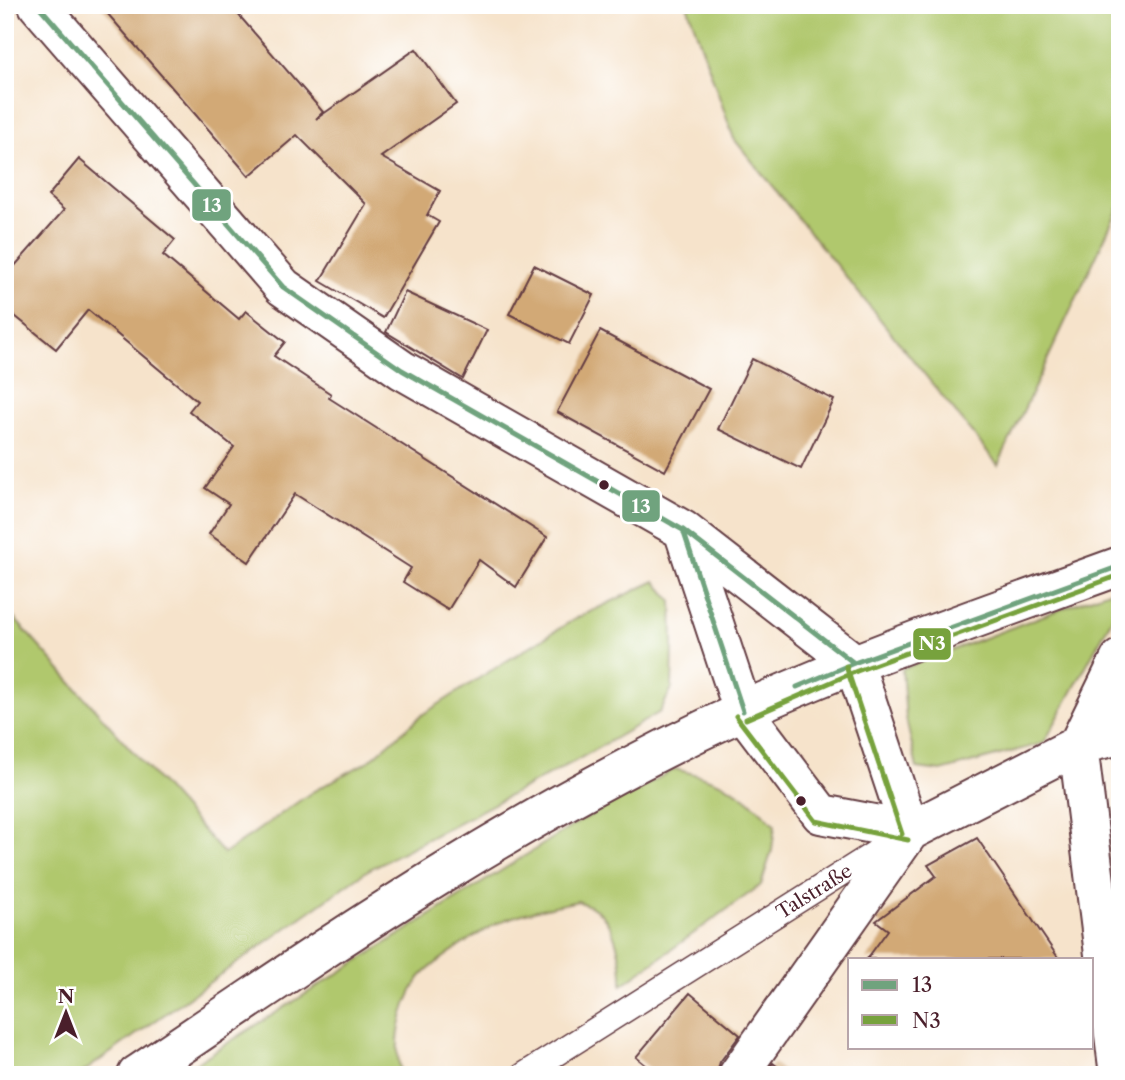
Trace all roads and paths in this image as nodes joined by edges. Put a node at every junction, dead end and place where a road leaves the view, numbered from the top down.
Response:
1 (38, 5) edge
2 (683, 530) junction
3 (1120, 566) edge
4 (1120, 659) edge
5 (854, 663) junction
6 (743, 711) junction
7 (1120, 735) edge
8 (1078, 745) junction
9 (910, 831) junction
10 (137, 1075) edge
11 (523, 1075) edge
12 (738, 1075) edge
13 (1119, 1075) edge

1 - 2 street
2 - 5 street
2 - 6 street
3 - 5 street
4 - 8 street
5 - 6 street
5 - 9 street
6 - 9 street
6 - 10 street
7 - 8 street, Talstraße
8 - 9 street, Talstraße
8 - 13 street
9 - 11 lane, Talstraße
9 - 12 street

